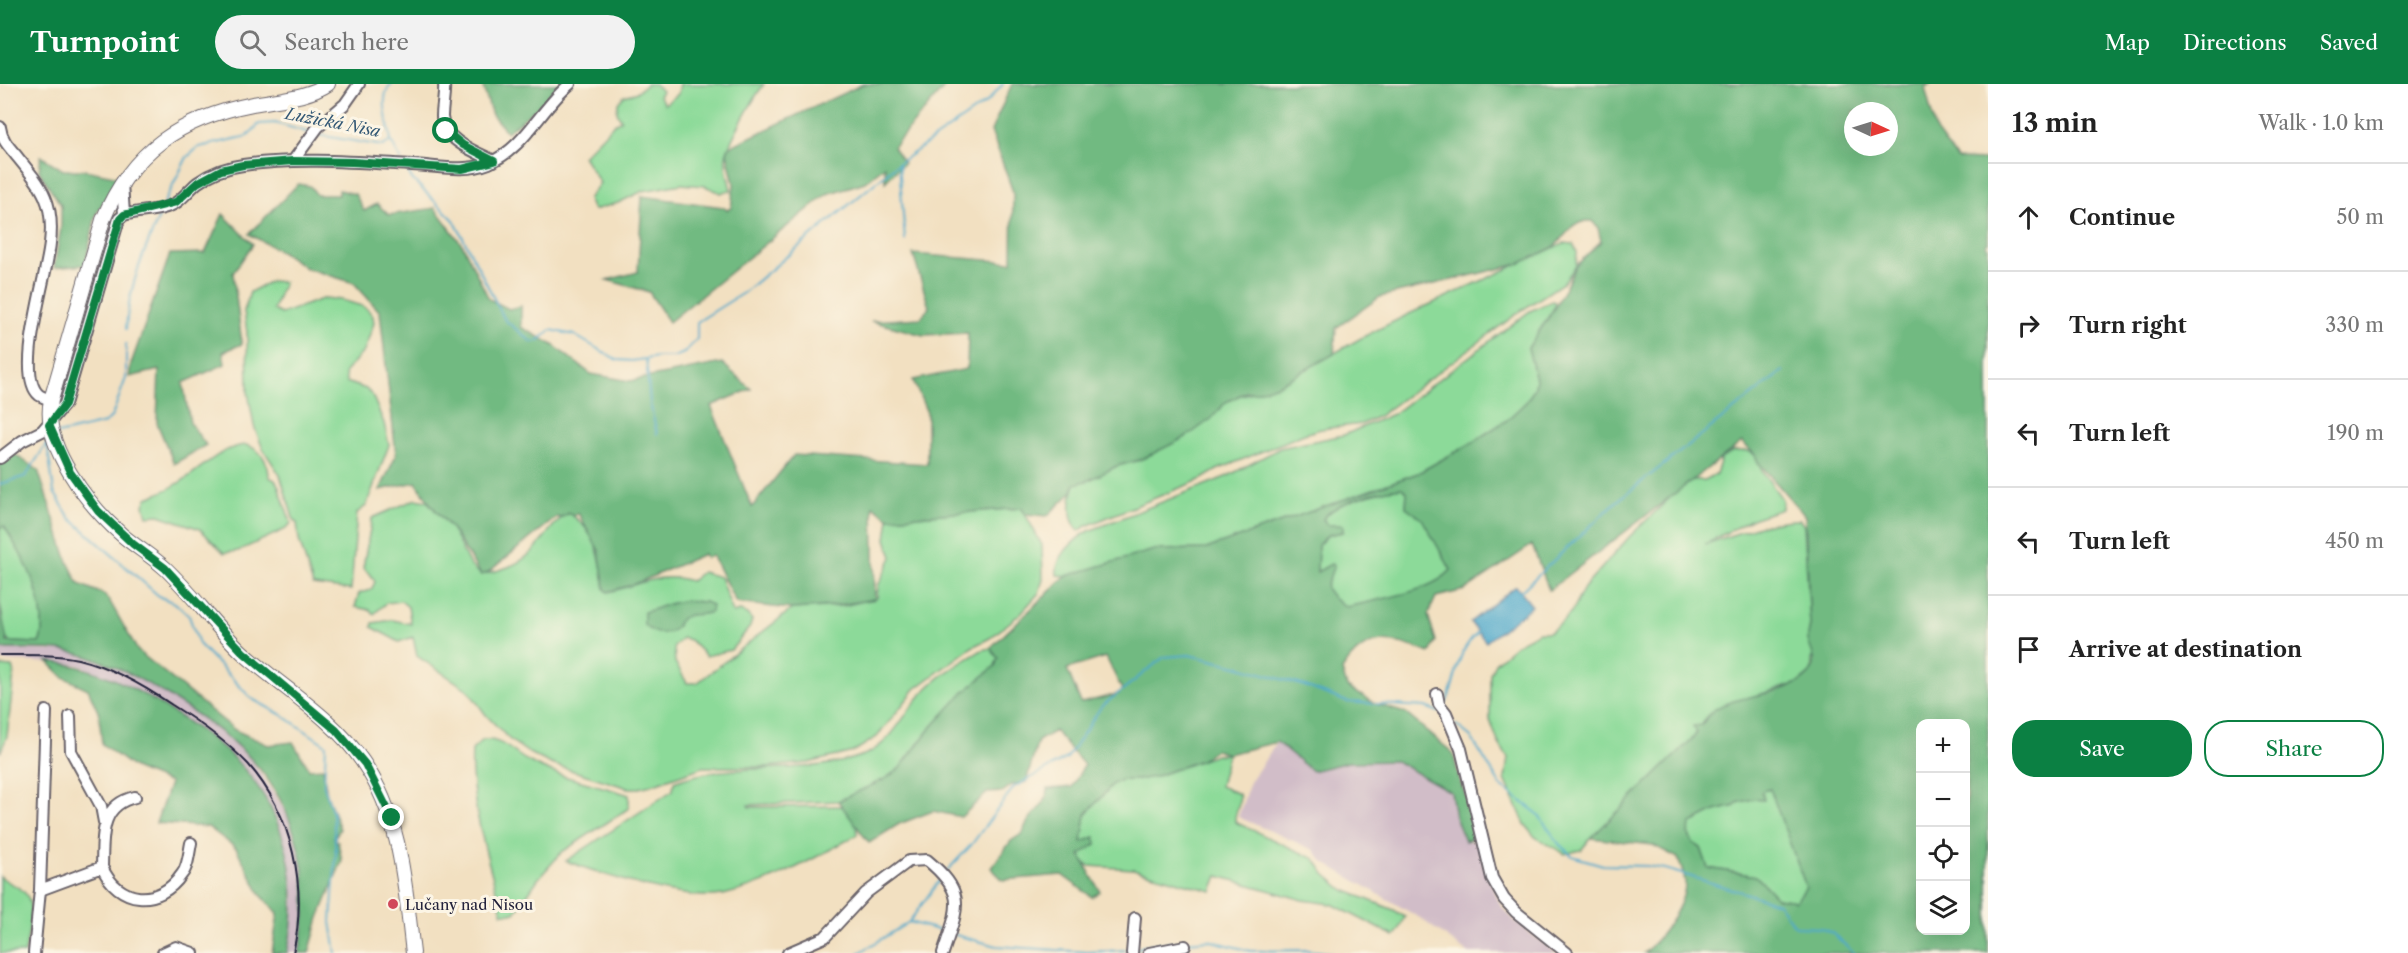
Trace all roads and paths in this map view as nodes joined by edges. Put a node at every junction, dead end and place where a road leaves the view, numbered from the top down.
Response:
1 (328, 84) edge
2 (359, 84) edge
3 (444, 84) edge
4 (570, 84) edge
5 (0, 127) edge
6 (293, 161) junction
7 (494, 161) junction
8 (122, 181) junction
9 (124, 215) junction
10 (69, 338) junction
11 (83, 342) junction
12 (51, 400) junction
13 (51, 429) junction
14 (0, 458) edge
15 (1437, 694) dead end
16 (46, 711) dead end
17 (70, 716) dead end
18 (135, 797) dead end
19 (104, 822) junction
20 (191, 843) dead end
21 (102, 867) junction
22 (40, 890) junction
23 (1135, 918) dead end
24 (1185, 946) dead end
25 (34, 953) edge
26 (163, 953) edge
27 (193, 953) edge
28 (413, 953) edge
29 (788, 953) edge
30 (943, 953) edge
31 (1132, 953) edge
32 (1149, 953) edge
33 (1567, 953) edge

1 - 8 main road
2 - 6 street
3 - 7 street
4 - 7 street
5 - 12 street
6 - 7 street
6 - 9 street
8 - 9 street
8 - 10 main road
9 - 11 street
10 - 11 street
10 - 12 main road
11 - 13 street
12 - 13 main road
13 - 14 street
13 - 28 main road
15 - 33 street
16 - 22 street
17 - 19 street
18 - 19 street
19 - 21 street
20 - 21 street
21 - 22 street
22 - 25 street
23 - 31 street
24 - 32 street
26 - 27 street
29 - 30 street

